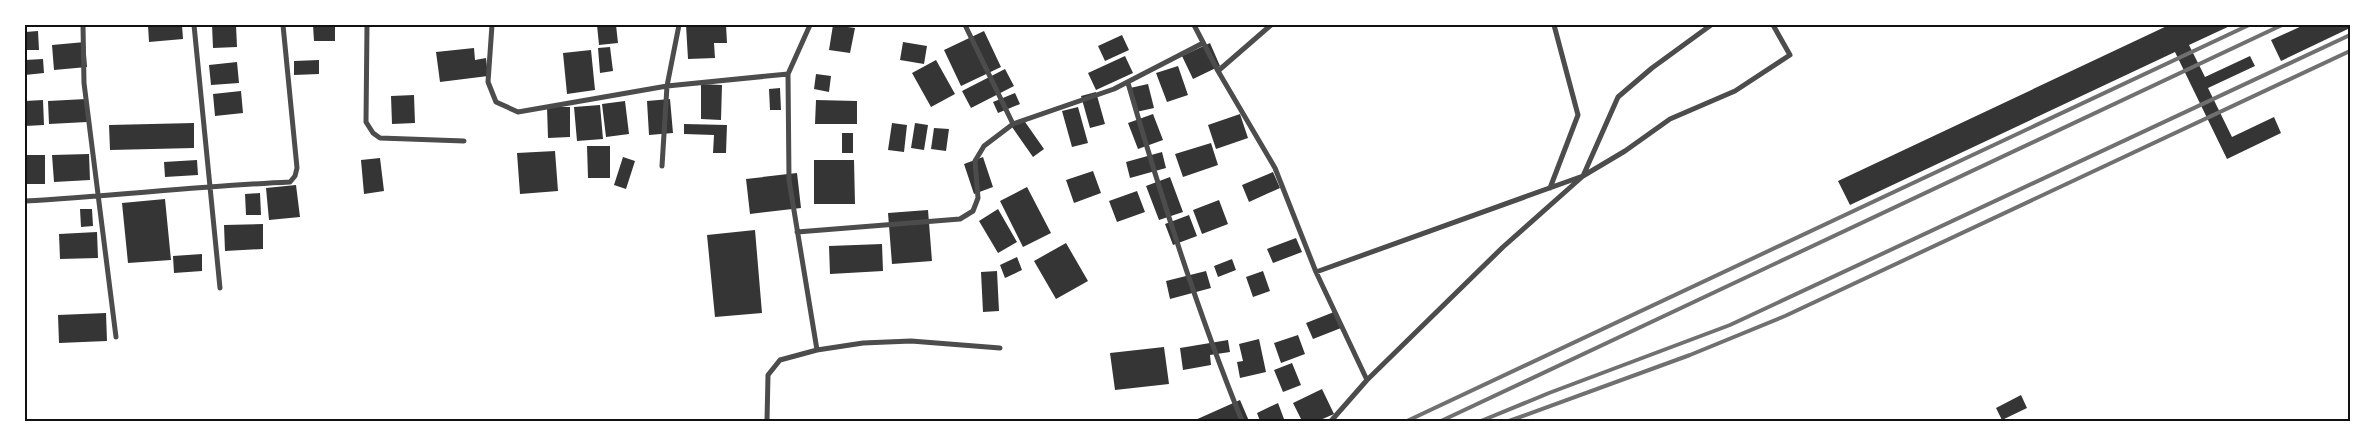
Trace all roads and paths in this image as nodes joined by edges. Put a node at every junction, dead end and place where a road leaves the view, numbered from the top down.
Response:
1 (83, 25) edge
2 (194, 25) edge
3 (283, 25) edge
4 (367, 25) edge
5 (492, 25) edge
6 (679, 25) edge
7 (810, 25) edge
8 (965, 25) edge
9 (1194, 25) edge
10 (1271, 25) edge
11 (1554, 25) edge
12 (1711, 25) edge
13 (1774, 25) edge
14 (1203, 43) junction
15 (1218, 71) junction
16 (788, 74) junction
17 (1128, 83) junction
18 (667, 86) junction
19 (1013, 124) junction
20 (464, 141) dead end
21 (662, 166) dead end
22 (1583, 176) junction
23 (211, 185) junction
24 (1550, 188) junction
25 (98, 197) junction
26 (25, 200) edge
27 (796, 232) junction
28 (1316, 272) junction
29 (220, 288) dead end
30 (116, 337) dead end
31 (1000, 348) dead end
32 (817, 350) junction
33 (1367, 380) junction
34 (767, 421) edge
35 (1242, 421) edge
36 (1331, 421) edge

1 - 25 street
2 - 23 street
3 - 23 street
4 - 20 street
5 - 18 street
6 - 18 street
7 - 16 street
8 - 19 street
9 - 14 street
10 - 15 street
11 - 24 street
12 - 22 street
13 - 22 street
14 - 15 street
14 - 17 street
15 - 28 street
16 - 18 street
16 - 27 street
17 - 19 street
17 - 35 street
18 - 21 street
19 - 27 street
22 - 24 street
22 - 33 street
23 - 25 street
23 - 29 street
24 - 28 street
25 - 26 street
25 - 30 street
27 - 32 street
28 - 33 street
31 - 32 street
32 - 34 street
33 - 36 street

